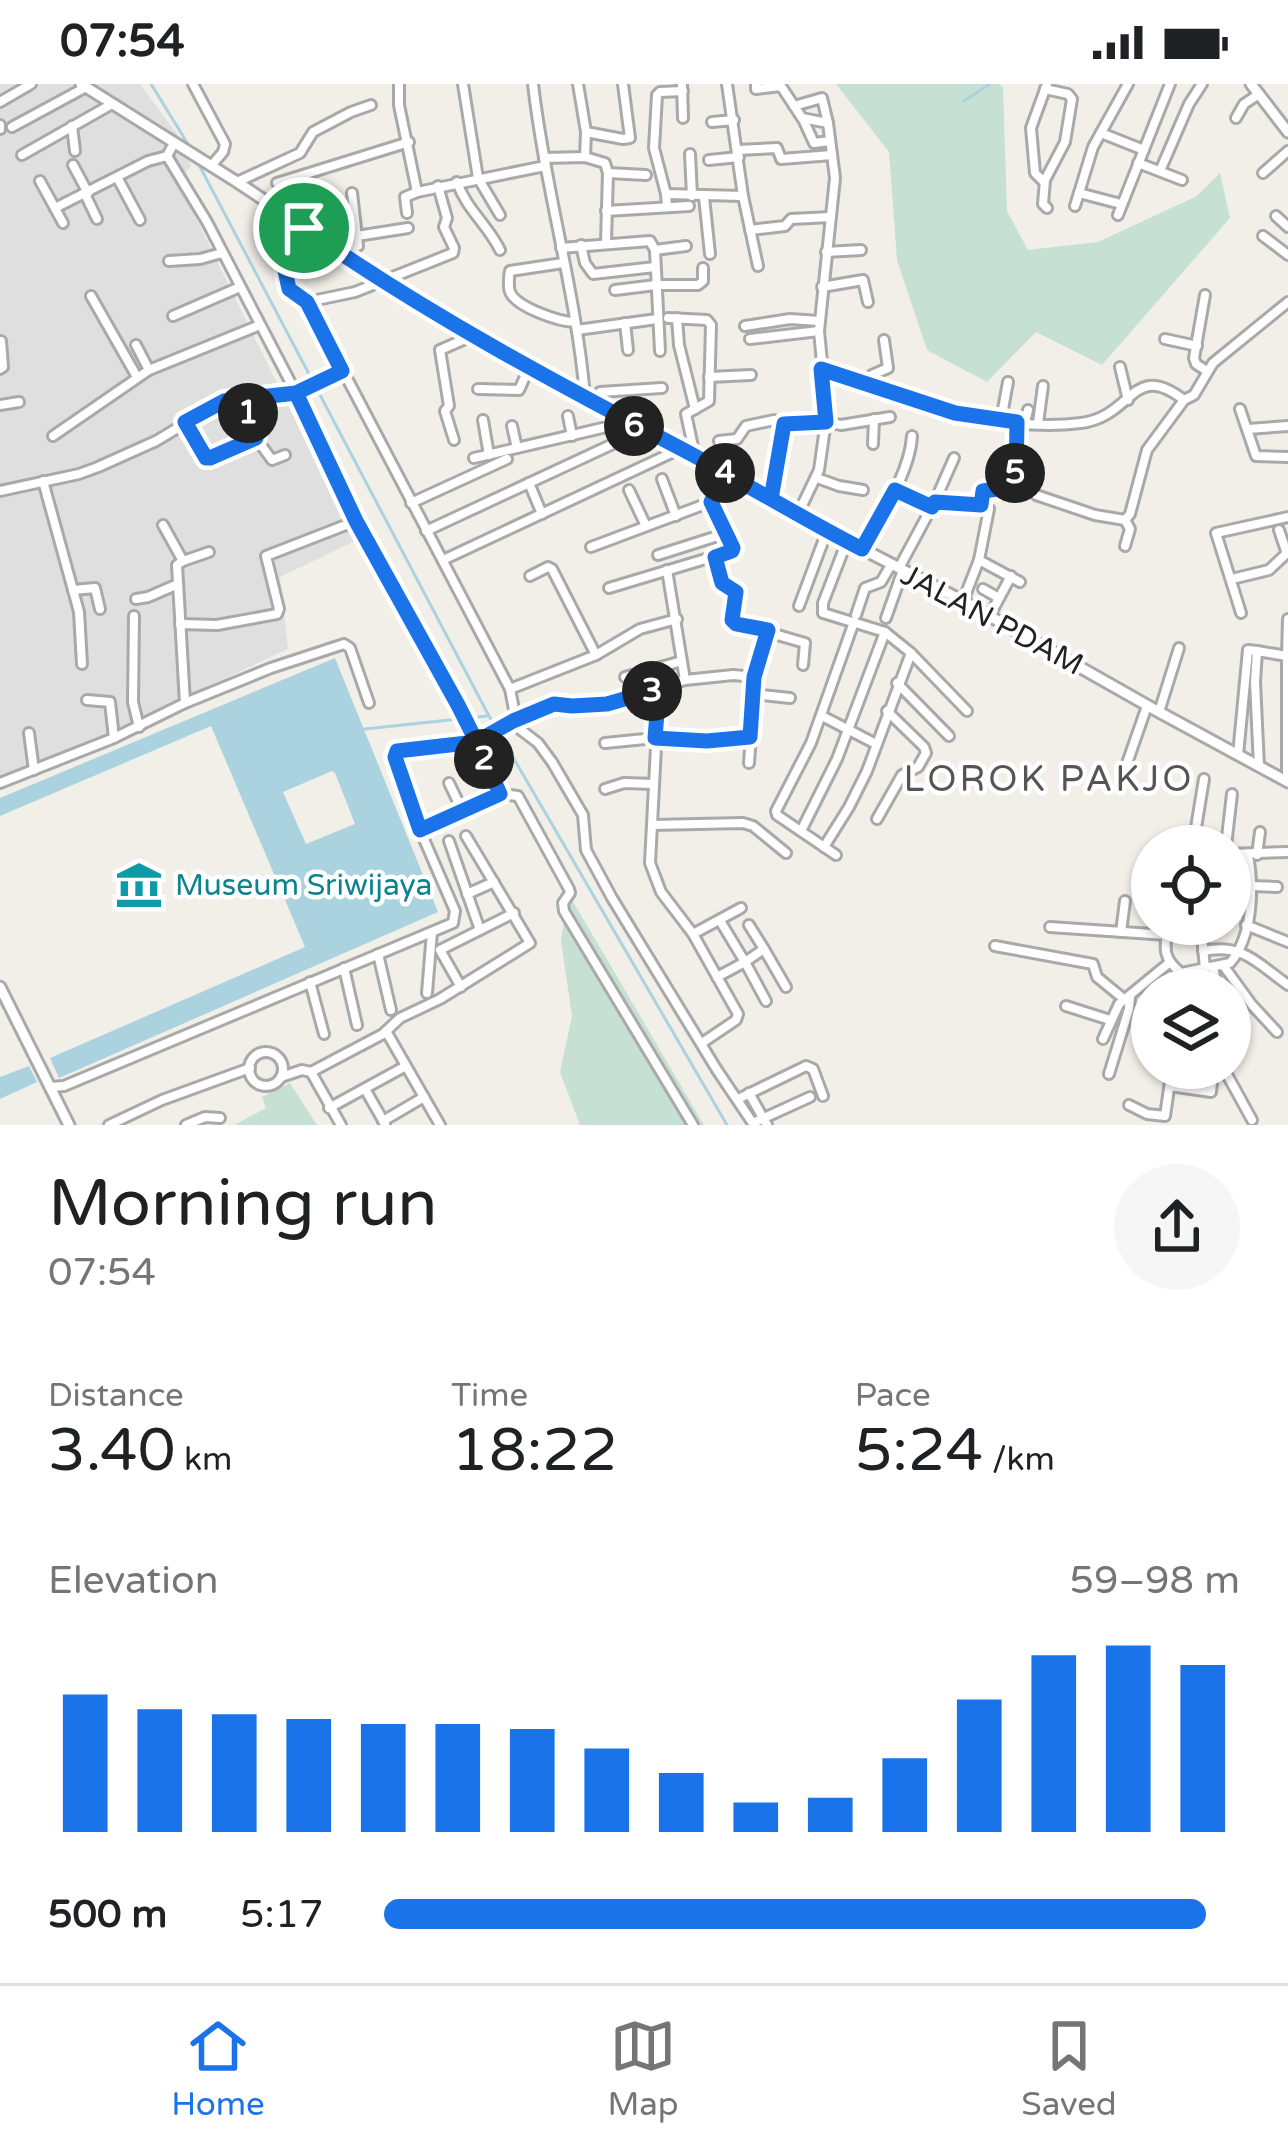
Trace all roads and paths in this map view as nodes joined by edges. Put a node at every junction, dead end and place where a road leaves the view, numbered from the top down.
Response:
1 (31, 84) edge
2 (193, 84) edge
3 (399, 84) edge
4 (463, 84) edge
5 (533, 84) edge
6 (578, 84) edge
7 (623, 84) edge
8 (728, 84) edge
9 (756, 84) edge
10 (1128, 84) edge
11 (1170, 84) edge
12 (1202, 84) edge
13 (1251, 84) edge
14 (84, 86) edge
15 (1046, 87) edge
16 (682, 88) edge
17 (1259, 94) junction
18 (0, 102) edge
19 (112, 104) junction
20 (371, 106) dead end
21 (794, 106) junction
22 (683, 118) dead end
23 (802, 118) junction
24 (1236, 118) dead end
25 (734, 120) junction
26 (712, 122) dead end
27 (828, 122) junction
28 (72, 127) junction
29 (12, 128) dead end
30 (586, 132) junction
31 (1288, 132) edge
32 (1101, 133) junction
33 (830, 141) junction
34 (409, 142) junction
35 (174, 143) junction
36 (75, 151) dead end
37 (1144, 151) junction
38 (1288, 152) edge
39 (739, 153) junction
40 (690, 154) dead end
41 (22, 155) dead end
42 (832, 155) junction
43 (166, 156) junction
44 (585, 157) junction
45 (709, 160) dead end
46 (544, 162) junction
47 (1138, 163) junction
48 (73, 165) dead end
49 (208, 165) junction
50 (1160, 172) junction
51 (608, 173) junction
52 (1263, 173) dead end
53 (646, 175) dead end
54 (117, 177) junction
55 (478, 178) junction
56 (1182, 180) dead end
57 (40, 181) dead end
58 (237, 182) junction
59 (457, 182) junction
60 (1044, 182) junction
61 (278, 183) dead end
62 (438, 186) junction
63 (417, 192) junction
64 (352, 193) dead end
65 (1079, 193) junction
66 (87, 194) junction
67 (666, 194) junction
68 (743, 196) junction
69 (704, 197) junction
70 (690, 201) junction
71 (1075, 206) dead end
72 (667, 207) junction
73 (55, 208) junction
74 (1047, 208) dead end
75 (607, 211) junction
76 (407, 213) dead end
77 (500, 214) dead end
78 (1276, 216) dead end
79 (831, 217) junction
80 (97, 219) dead end
81 (140, 220) dead end
82 (296, 222) junction
83 (63, 224) dead end
84 (1288, 227) edge
85 (408, 228) dead end
86 (750, 230) junction
87 (357, 236) junction
88 (1263, 236) dead end
89 (606, 243) junction
90 (581, 245) junction
91 (686, 247) dead end
92 (561, 248) junction
93 (500, 250) dead end
94 (655, 250) junction
95 (861, 250) dead end
96 (338, 251) junction
97 (826, 252) junction
98 (222, 253) junction
99 (710, 254) dead end
100 (1288, 255) edge
101 (319, 256) dead end
102 (169, 261) dead end
103 (563, 262) junction
104 (758, 266) dead end
105 (655, 268) junction
106 (703, 268) dead end
107 (382, 280) junction
108 (656, 285) junction
109 (240, 287) junction
110 (822, 287) junction
111 (615, 290) dead end
112 (91, 296) dead end
113 (1205, 296) dead end
114 (307, 302) junction
115 (868, 302) dead end
116 (1288, 302) edge
117 (173, 316) dead end
118 (668, 318) junction
119 (626, 323) junction
120 (260, 326) junction
121 (576, 326) junction
122 (746, 326) dead end
123 (819, 326) junction
124 (472, 336) junction
125 (750, 339) dead end
126 (1165, 339) dead end
127 (884, 340) dead end
128 (2, 341) edge
129 (136, 345) dead end
130 (1197, 346) junction
131 (628, 350) dead end
132 (660, 351) dead end
133 (1120, 367) dead end
134 (529, 368) junction
135 (0, 369) edge
136 (821, 369) junction
137 (149, 370) junction
138 (1207, 370) junction
139 (342, 371) junction
140 (751, 375) dead end
141 (137, 377) junction
142 (709, 377) junction
143 (1008, 382) dead end
144 (870, 386) junction
145 (1042, 386) dead end
146 (478, 388) dead end
147 (662, 388) dead end
148 (301, 390) junction
149 (244, 399) junction
150 (1128, 400) junction
151 (1184, 400) junction
152 (588, 401) junction
153 (19, 402) dead end
154 (0, 405) edge
155 (695, 409) junction
156 (1240, 409) dead end
157 (1028, 410) dead end
158 (568, 416) dead end
159 (890, 417) dead end
160 (874, 419) junction
161 (483, 420) dead end
162 (1001, 420) junction
163 (185, 422) junction
164 (628, 422) junction
165 (826, 422) junction
166 (1021, 422) junction
167 (1038, 423) junction
168 (784, 424) junction
169 (512, 426) dead end
170 (1288, 426) edge
171 (1248, 429) junction
172 (643, 430) junction
173 (53, 436) dead end
174 (572, 436) junction
175 (912, 436) dead end
176 (256, 438) junction
177 (454, 440) dead end
178 (719, 441) dead end
179 (873, 444) dead end
180 (517, 448) junction
181 (680, 449) junction
182 (490, 454) junction
183 (284, 455) dead end
184 (695, 456) junction
185 (1288, 457) edge
186 (474, 458) dead end
187 (954, 458) dead end
188 (507, 459) dead end
189 (724, 473) junction
190 (817, 478) junction
191 (662, 479) dead end
192 (44, 481) junction
193 (529, 483) junction
194 (628, 490) dead end
195 (863, 490) dead end
196 (895, 490) junction
197 (0, 491) edge
198 (1036, 495) dead end
199 (771, 499) junction
200 (711, 502) junction
201 (411, 503) junction
202 (934, 504) junction
203 (981, 505) junction
204 (542, 514) junction
205 (798, 514) junction
206 (676, 515) junction
207 (1288, 517) edge
208 (1125, 520) junction
209 (356, 521) junction
210 (163, 525) dead end
211 (646, 526) junction
212 (1279, 530) dead end
213 (426, 531) junction
214 (827, 531) junction
215 (727, 533) junction
216 (847, 542) junction
217 (1125, 545) dead end
218 (591, 548) dead end
219 (862, 549) junction
220 (209, 552) dead end
221 (1287, 554) edge
222 (658, 555) dead end
223 (715, 557) junction
224 (443, 560) junction
225 (979, 560) junction
226 (183, 561) junction
227 (898, 568) junction
228 (667, 570) junction
229 (530, 576) dead end
230 (1236, 578) dead end
231 (178, 584) junction
232 (609, 588) dead end
233 (983, 589) dead end
234 (73, 590) junction
235 (136, 598) dead end
236 (999, 598) junction
237 (963, 601) junction
238 (799, 606) dead end
239 (100, 609) dead end
240 (1241, 613) dead end
241 (134, 616) dead end
242 (989, 616) junction
243 (886, 618) dead end
244 (677, 619) junction
245 (855, 619) junction
246 (1288, 619) edge
247 (181, 624) junction
248 (768, 630) junction
249 (885, 632) junction
250 (1179, 648) dead end
251 (1257, 651) junction
252 (911, 652) junction
253 (596, 655) junction
254 (1287, 656) edge
255 (682, 661) junction
256 (82, 664) dead end
257 (802, 665) dead end
258 (625, 677) dead end
259 (754, 677) junction
260 (685, 680) junction
261 (897, 683) junction
262 (510, 689) junction
263 (659, 689) junction
264 (753, 694) junction
265 (790, 698) dead end
266 (87, 700) dead end
267 (184, 703) junction
268 (369, 703) dead end
269 (1148, 706) junction
270 (887, 711) junction
271 (967, 711) dead end
272 (1159, 712) junction
273 (822, 716) junction
274 (514, 720) junction
275 (139, 727) junction
276 (848, 729) junction
277 (29, 733) dead end
278 (949, 736) dead end
279 (750, 737) junction
280 (114, 738) junction
281 (655, 738) junction
282 (479, 740) junction
283 (605, 743) dead end
284 (876, 744) junction
285 (1238, 755) junction
286 (749, 763) dead end
287 (1258, 766) junction
288 (1124, 769) dead end
289 (34, 770) junction
290 (1204, 779) dead end
291 (1288, 781) edge
292 (0, 783) edge
293 (449, 783) dead end
294 (654, 784) junction
295 (605, 789) dead end
296 (500, 794) junction
297 (1232, 794) dead end
298 (463, 812) junction
299 (877, 819) dead end
300 (652, 825) junction
301 (1196, 825) edge
302 (1230, 825) edge
303 (420, 830) junction
304 (801, 831) junction
305 (1260, 832) dead end
306 (466, 836) dead end
307 (448, 841) dead end
308 (824, 847) junction
309 (1288, 852) edge
310 (786, 853) dead end
311 (836, 855) dead end
312 (1253, 855) junction
313 (494, 882) junction
314 (1252, 886) junction
315 (1277, 887) dead end
316 (1251, 892) edge
317 (467, 894) junction
318 (1125, 901) dead end
319 (741, 908) dead end
320 (514, 913) junction
321 (722, 924) dead end
322 (749, 925) dead end
323 (1050, 927) dead end
324 (1251, 927) edge
325 (480, 930) junction
326 (432, 932) junction
327 (1121, 932) junction
328 (1131, 932) edge
329 (693, 934) junction
330 (1288, 942) edge
331 (1165, 945) edge
332 (1203, 945) edge
333 (1241, 945) edge
334 (995, 946) dead end
335 (764, 949) junction
336 (1203, 951) junction
337 (1239, 951) junction
338 (378, 954) junction
339 (745, 962) junction
340 (1169, 963) junction
341 (1214, 967) junction
342 (344, 968) junction
343 (1176, 969) edge
344 (1205, 969) edge
345 (718, 976) junction
346 (310, 982) junction
347 (1288, 985) edge
348 (0, 987) edge
349 (460, 987) junction
350 (786, 987) dead end
351 (427, 993) dead end
352 (1127, 998) junction
353 (766, 1001) dead end
354 (1066, 1006) dead end
355 (391, 1010) dead end
356 (1110, 1020) junction
357 (357, 1025) dead end
358 (386, 1030) junction
359 (1277, 1032) dead end
360 (324, 1034) dead end
361 (1102, 1039) dead end
362 (704, 1046) junction
363 (404, 1067) junction
364 (250, 1068) junction
365 (310, 1072) junction
366 (1109, 1074) dead end
367 (280, 1078) junction
368 (49, 1086) junction
369 (365, 1089) junction
370 (1170, 1089) edge
371 (1233, 1089) edge
372 (749, 1094) junction
373 (823, 1096) dead end
374 (424, 1097) junction
375 (810, 1097) dead end
376 (738, 1099) junction
377 (1130, 1105) dead end
378 (329, 1108) junction
379 (220, 1118) dead end
380 (1252, 1120) dead end
381 (68, 1123) edge
382 (384, 1123) edge
383 (759, 1123) edge
384 (54, 1125) edge
385 (109, 1125) edge
386 (186, 1125) edge
387 (341, 1125) edge
388 (440, 1125) edge
389 (693, 1125) edge

1 - 18 street
2 - 49 street
3 - 34 street
4 - 55 street
5 - 46 street
6 - 30 street
7 - 30 street
8 - 25 street
9 - 21 street
10 - 32 street
11 - 37 street
12 - 50 street
13 - 17 street
14 - 19 street, JALAN PDAM
14 - 29 street
15 - 60 street
15 - 60 street
16 - 22 street
16 - 67 street
17 - 24 street
17 - 31 street
19 - 28 street
19 - 35 street, JALAN PDAM
20 - 58 street
21 - 23 street
21 - 27 street
23 - 27 street
23 - 33 street
25 - 26 street
25 - 39 street
27 - 33 street
28 - 36 street
28 - 41 street
30 - 44 street
32 - 37 street
32 - 65 street
33 - 42 street
34 - 61 street
34 - 63 street
35 - 43 street
35 - 49 street, JALAN PDAM
37 - 47 street
38 - 52 street
39 - 42 street
39 - 45 street
39 - 68 street
40 - 70 street
42 - 79 street
43 - 54 street
43 - 98 street
44 - 46 street
44 - 51 street
46 - 55 street
46 - 92 street
47 - 50 street
47 - 65 street
48 - 66 street
49 - 58 street, JALAN PDAM
50 - 56 street
51 - 53 street
51 - 75 street
54 - 66 street
54 - 81 street
55 - 59 street
55 - 77 street
57 - 73 street
58 - 82 street, JALAN PDAM
59 - 62 street
59 - 93 street
60 - 74 street
62 - 63 street
62 - 107 street
63 - 76 street
64 - 87 street
65 - 71 street
66 - 73 street
66 - 80 street
67 - 70 street
67 - 72 street
68 - 69 street
68 - 86 street
69 - 70 street
69 - 99 street
70 - 72 street
72 - 75 street
73 - 83 street
75 - 89 street
78 - 84 street
79 - 86 street
79 - 97 street
82 - 96 street, JALAN PDAM
82 - 114 street
85 - 87 street
86 - 104 street
87 - 96 street
88 - 100 street
89 - 90 street
89 - 94 street
90 - 92 street
90 - 105 street
91 - 94 street
92 - 103 street
94 - 105 street
95 - 97 street
96 - 101 street
96 - 107 street, JALAN PDAM
97 - 110 street
98 - 102 street
98 - 109 street
103 - 121 street
103 - 121 street
105 - 108 street
106 - 108 street
107 - 114 street
107 - 124 street, JALAN PDAM
108 - 111 street
108 - 118 street
109 - 117 street
109 - 120 street
110 - 115 street
110 - 123 street
112 - 141 street
113 - 130 street
114 - 139 street
116 - 138 street
118 - 119 street
118 - 132 street
118 - 142 street
118 - 155 street
119 - 121 street
119 - 131 street
120 - 137 street
120 - 148 street
121 - 152 street
122 - 123 street
123 - 125 street
123 - 136 street
124 - 134 street, JALAN PDAM
124 - 177 street
126 - 130 street
127 - 144 street
128 - 135 street
129 - 137 street
130 - 138 street
133 - 150 street
134 - 146 street
134 - 152 street, JALAN PDAM
136 - 144 street
136 - 165 street
137 - 141 street
138 - 151 street
139 - 148 street
139 - 201 street
140 - 142 street
141 - 173 street
142 - 155 street
143 - 162 street
144 - 162 street
145 - 167 street
147 - 152 street
148 - 149 street
148 - 209 street
149 - 163 street
149 - 176 street
150 - 151 street
150 - 167 street
151 - 208 street
152 - 164 street, JALAN PDAM
153 - 154 street
155 - 184 street
156 - 171 street
157 - 166 street
158 - 174 street
159 - 160 street
160 - 165 street
160 - 179 street
161 - 182 street
162 - 166 street
163 - 176 street
163 - 192 street
164 - 172 street, JALAN PDAM
164 - 174 street
165 - 168 street
165 - 190 street
166 - 167 street
166 - 203 street
168 - 178 street
168 - 199 street
169 - 180 street
170 - 171 street
171 - 185 street
172 - 181 street, JALAN PDAM
172 - 193 street
174 - 180 street
175 - 196 street
176 - 183 street
180 - 182 street
181 - 184 street, JALAN PDAM
181 - 204 street
182 - 186 street
184 - 189 street, JALAN PDAM
187 - 202 street
188 - 201 street
189 - 199 street, JALAN PDAM
189 - 200 street
190 - 195 street
190 - 205 street
191 - 206 street
192 - 197 street
192 - 234 street
193 - 204 street
193 - 213 street
194 - 211 street
196 - 202 street
196 - 219 street
198 - 208 street
199 - 205 street, JALAN PDAM
200 - 206 street
200 - 215 street
201 - 213 street
202 - 203 street
202 - 227 street
203 - 225 street
204 - 224 street
205 - 214 street, JALAN PDAM
206 - 211 street
207 - 240 street
208 - 217 street
209 - 247 street
209 - 282 street
210 - 226 street
211 - 218 street
212 - 221 street
213 - 224 street
214 - 216 street, JALAN PDAM
214 - 238 street
215 - 222 street
215 - 223 street
216 - 219 street, JALAN PDAM
216 - 245 street
219 - 227 street, JALAN PDAM
220 - 226 street
221 - 230 street
223 - 228 street
223 - 248 street
224 - 262 street
225 - 236 street
225 - 237 street
226 - 231 street
227 - 237 street, JALAN PDAM
227 - 243 street
227 - 245 street
228 - 232 street
228 - 244 street
229 - 253 street
231 - 235 street
231 - 247 street
233 - 236 street
234 - 239 street
234 - 256 street
236 - 242 street
237 - 242 street, JALAN PDAM
241 - 275 street
242 - 269 street, JALAN PDAM
244 - 253 street
244 - 255 street
245 - 249 street
245 - 273 street
246 - 254 street
247 - 267 street
248 - 257 street
248 - 259 street
249 - 252 street
249 - 276 street
250 - 272 street
251 - 254 street
251 - 285 street
251 - 287 street
252 - 261 street
252 - 271 street
253 - 262 street
254 - 291 street
255 - 258 street
255 - 260 street
259 - 260 street
259 - 264 street
260 - 263 street
261 - 270 street
261 - 278 street
262 - 274 street
263 - 274 street
263 - 281 street
264 - 265 street
264 - 279 street
266 - 280 street
267 - 268 street
267 - 275 street
269 - 272 street, JALAN PDAM
269 - 288 street
270 - 284 street
270 - 299 street
272 - 285 street, JALAN PDAM
273 - 276 street
273 - 304 street
274 - 282 street
274 - 362 street
275 - 280 street
276 - 284 street
276 - 304 street
277 - 289 street
279 - 281 street
279 - 286 street
280 - 289 street
281 - 283 street
281 - 294 street
282 - 296 street
282 - 303 street
284 - 308 street
285 - 287 street, JALAN PDAM
287 - 291 street, JALAN PDAM
289 - 292 street
290 - 301 street
293 - 298 street
294 - 295 street
294 - 300 street
296 - 298 street
296 - 389 street
297 - 302 street
298 - 303 street
300 - 310 street
300 - 329 street
303 - 326 street
304 - 308 street
305 - 312 street
306 - 313 street
307 - 317 street
308 - 311 street
309 - 312 street
312 - 314 street
313 - 317 street
313 - 320 street
314 - 315 street
314 - 316 street
317 - 325 street
318 - 327 street
319 - 329 street
320 - 325 street
320 - 349 street
321 - 339 street
322 - 335 street
323 - 327 street
324 - 330 street
325 - 349 street
326 - 338 street
326 - 351 street
327 - 328 street
329 - 345 street
331 - 340 street
332 - 336 street
333 - 337 street
334 - 352 street
335 - 339 street
335 - 350 street
336 - 337 street
336 - 341 street
337 - 341 street
337 - 347 street
338 - 342 street
338 - 355 street
339 - 345 street
339 - 353 street
340 - 343 street
340 - 352 street
341 - 344 street
341 - 359 street
342 - 346 street
342 - 357 street
345 - 362 street
346 - 360 street
346 - 368 street
348 - 368 street
349 - 358 street
352 - 356 street
352 - 366 street
354 - 356 street
356 - 361 street
358 - 363 street
358 - 365 street
362 - 376 street
363 - 369 street
363 - 374 street
364 - 367 street
364 - 367 street
364 - 385 street
365 - 367 street
365 - 378 street
368 - 381 street
369 - 378 street
369 - 382 street
370 - 377 street
371 - 380 street
372 - 373 street
372 - 376 street
372 - 383 street
374 - 382 street
374 - 388 street
375 - 383 street
376 - 383 street
378 - 387 street
379 - 386 street
381 - 384 street

